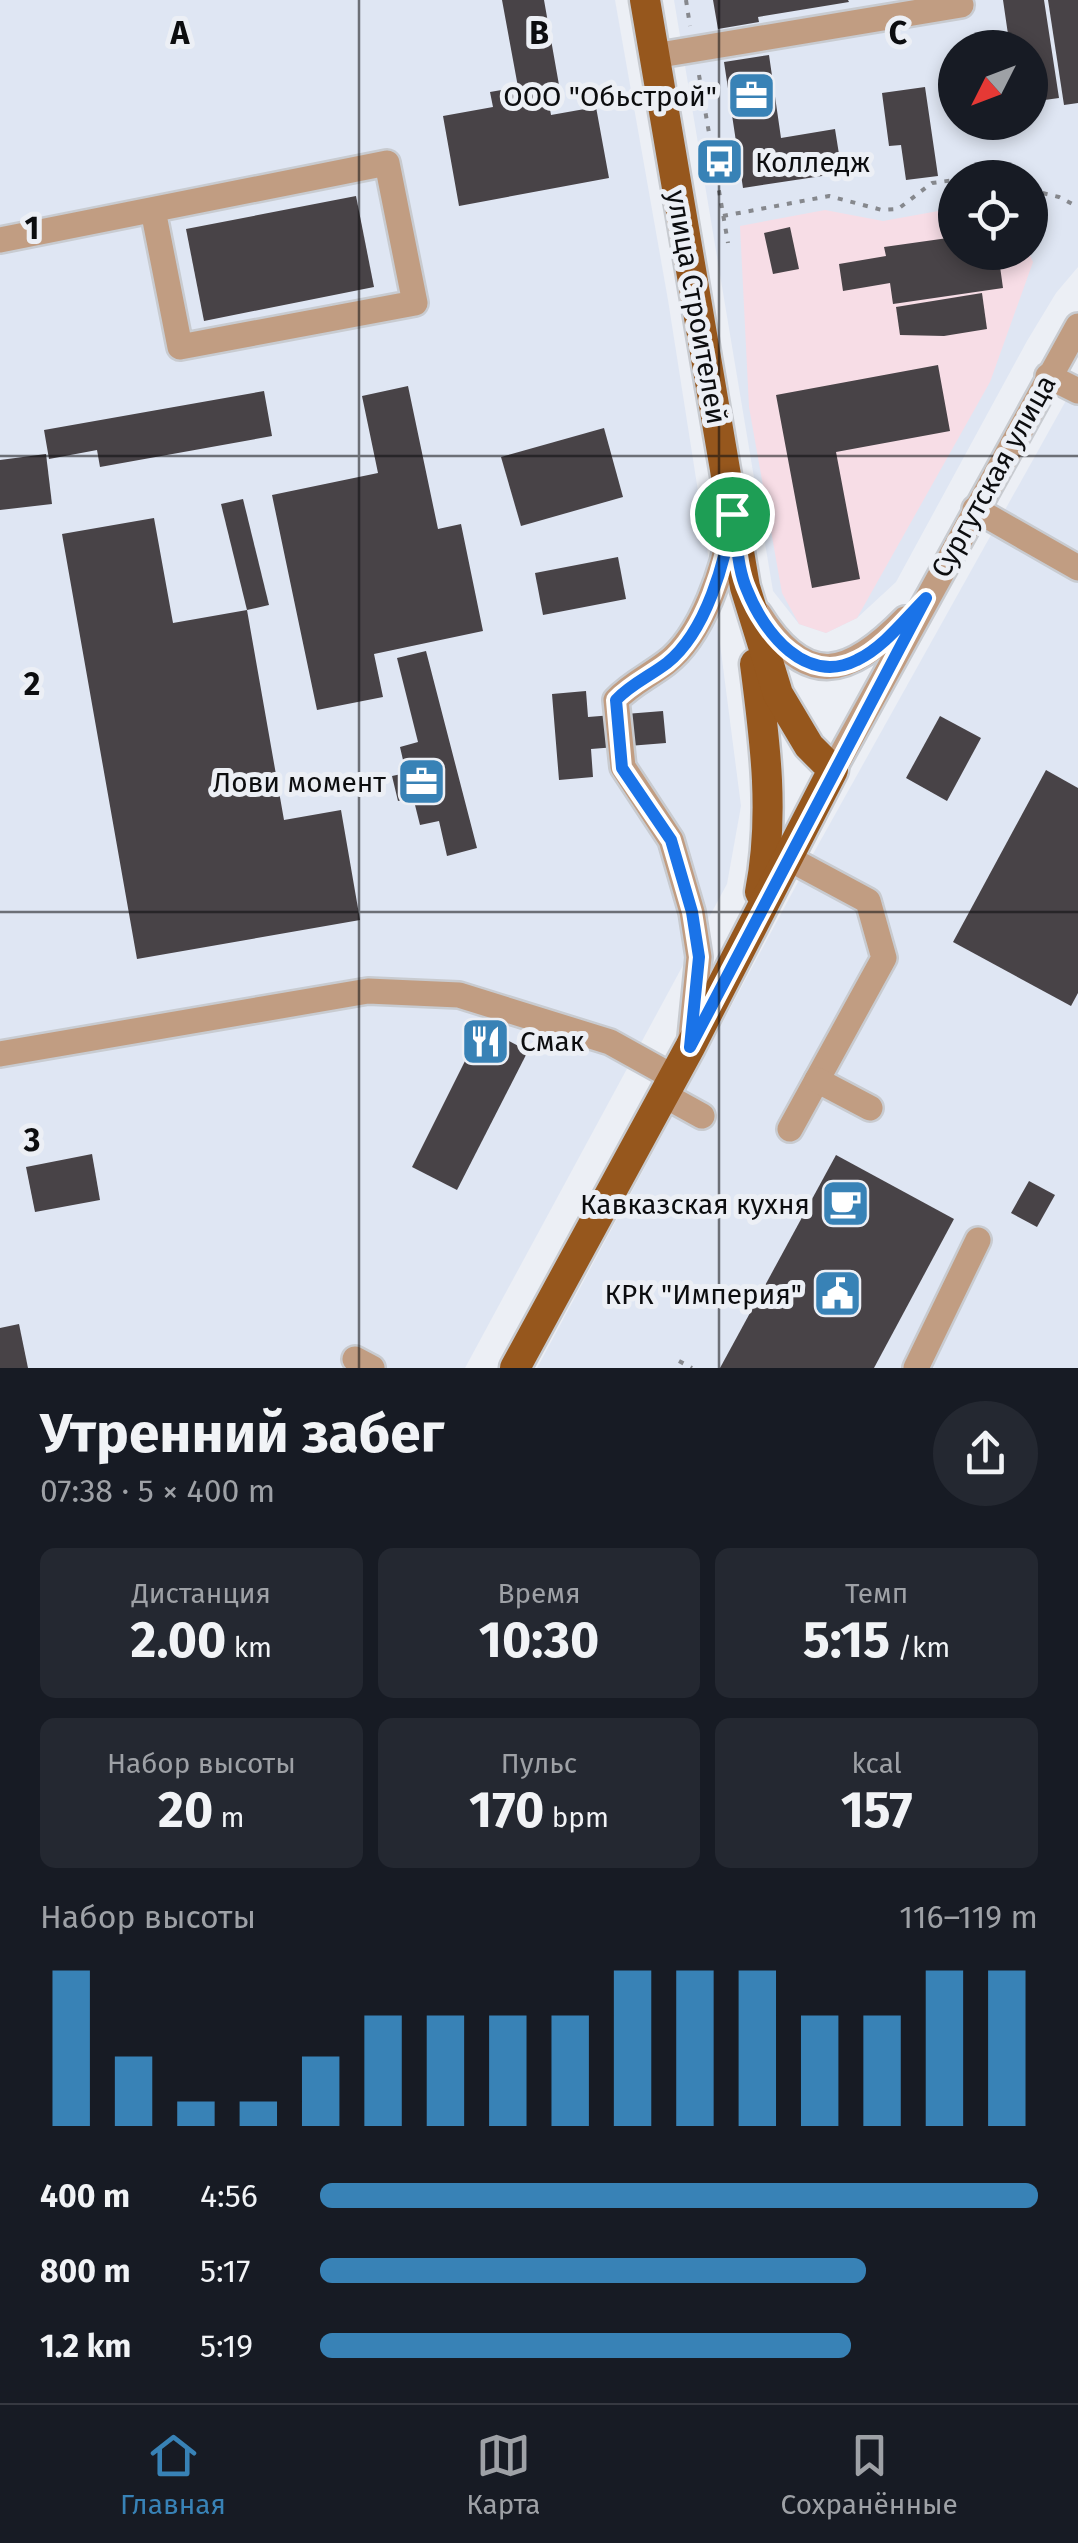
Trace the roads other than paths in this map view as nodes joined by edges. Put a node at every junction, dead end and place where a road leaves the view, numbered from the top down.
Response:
1 (645, 0) edge
2 (961, 6) dead end
3 (654, 56) junction
4 (153, 210) junction
5 (0, 240) edge
6 (1078, 326) edge
7 (1070, 353) edge
8 (1048, 376) junction
9 (1078, 391) edge
10 (975, 510) junction
11 (732, 514) junction
12 (1078, 568) edge
13 (745, 587) junction
14 (926, 598) junction
15 (833, 770) junction
16 (788, 858) junction
17 (754, 923) junction
18 (690, 1047) junction
19 (0, 1054) edge
20 (817, 1080) junction
21 (668, 1086) junction
22 (870, 1108) dead end
23 (702, 1116) dead end
24 (790, 1128) dead end
25 (978, 1240) dead end
26 (514, 1368) edge
27 (916, 1368) edge

1 - 3 main road, улица Строителей
2 - 3 street
3 - 11 main road, улица Строителей
4 - 4 street
4 - 5 street
6 - 7 street, Сургутская улица
7 - 8 street, Сургутская улица
8 - 9 street
8 - 10 street, Сургутская улица
10 - 12 street
10 - 14 street, Сургутская улица
11 - 13 main road, улица Строителей
11 - 18 street
13 - 14 street
13 - 15 main road, улица Строителей
13 - 17 main road
14 - 15 street, Сургутская улица
15 - 16 main road, Сургутская улица
16 - 17 main road, Сургутская улица
16 - 20 street
17 - 18 main road, Сургутская улица
18 - 21 main road, Сургутская улица
19 - 21 street
20 - 22 street
20 - 24 street
21 - 23 street
21 - 26 main road, Сургутская улица
25 - 27 street

